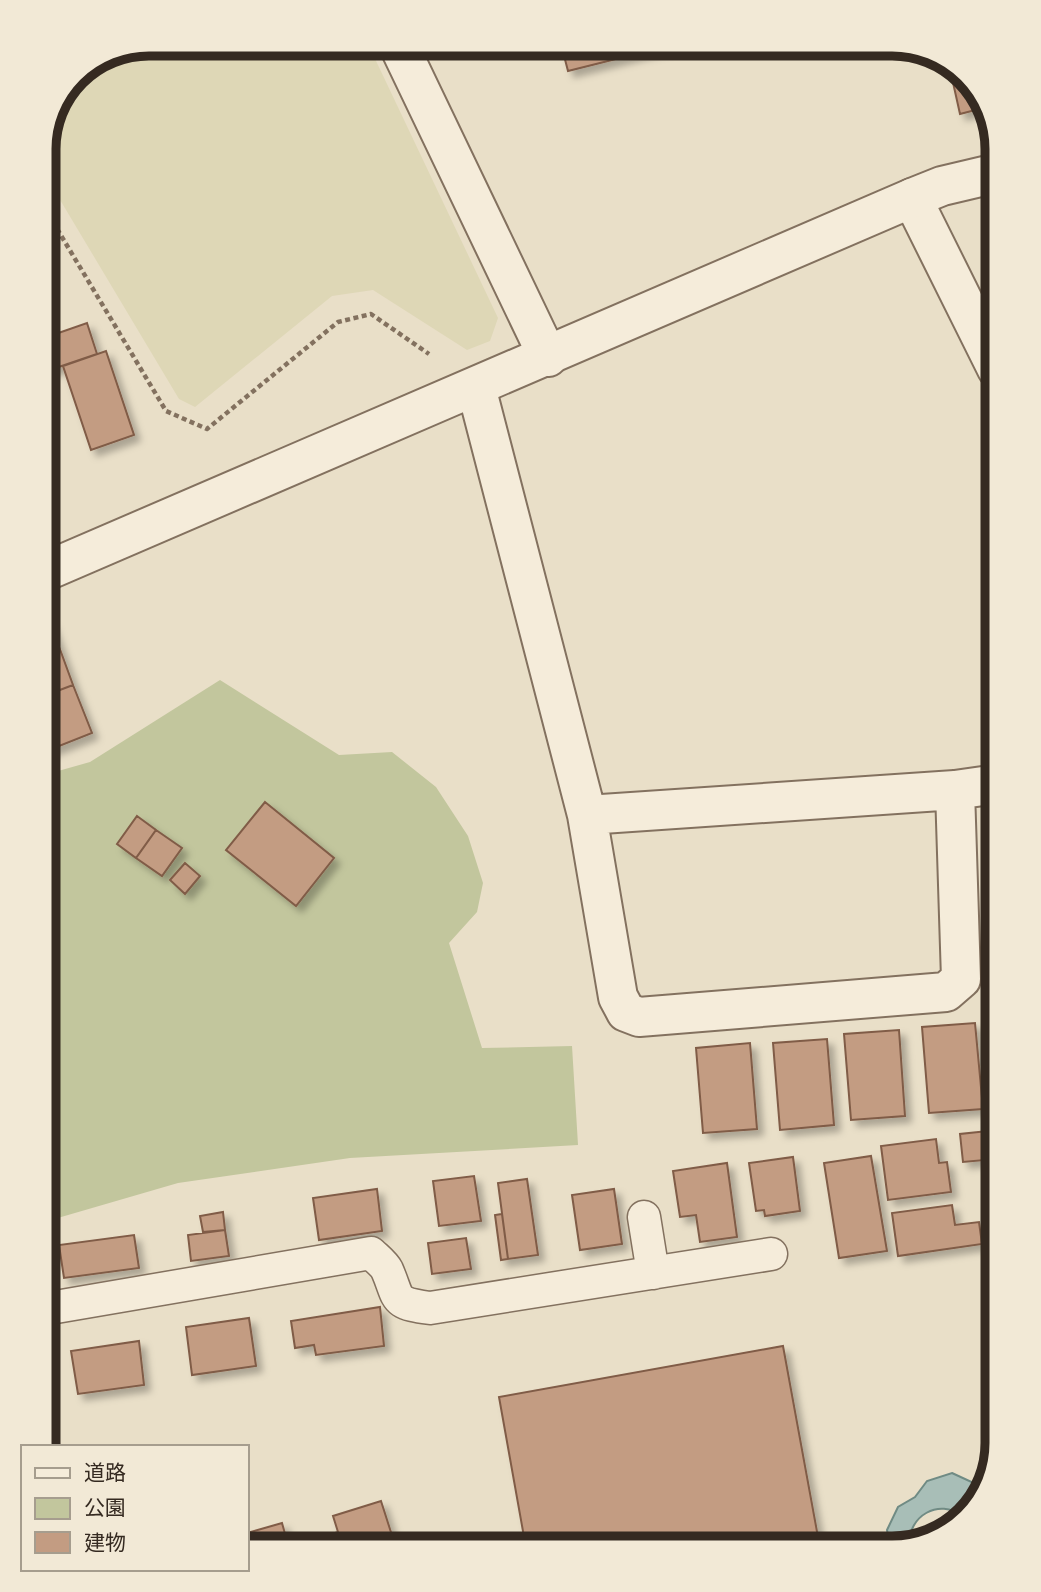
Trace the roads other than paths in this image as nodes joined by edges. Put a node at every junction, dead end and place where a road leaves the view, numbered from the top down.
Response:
1 (404, 56) edge
2 (985, 176) edge
3 (912, 198) junction
4 (985, 345) edge
5 (548, 357) junction
6 (476, 387) junction
7 (56, 567) edge
8 (985, 786) edge
9 (955, 790) junction
10 (587, 815) junction
11 (644, 1217) dead end
12 (771, 1254) dead end
13 (653, 1273) junction
14 (56, 1307) edge

1 - 5 street
2 - 3 street
3 - 4 street
3 - 5 street
5 - 6 street
6 - 7 street
6 - 10 street
8 - 9 street
9 - 10 street
9 - 10 street
11 - 13 lane
12 - 13 lane
13 - 14 lane

